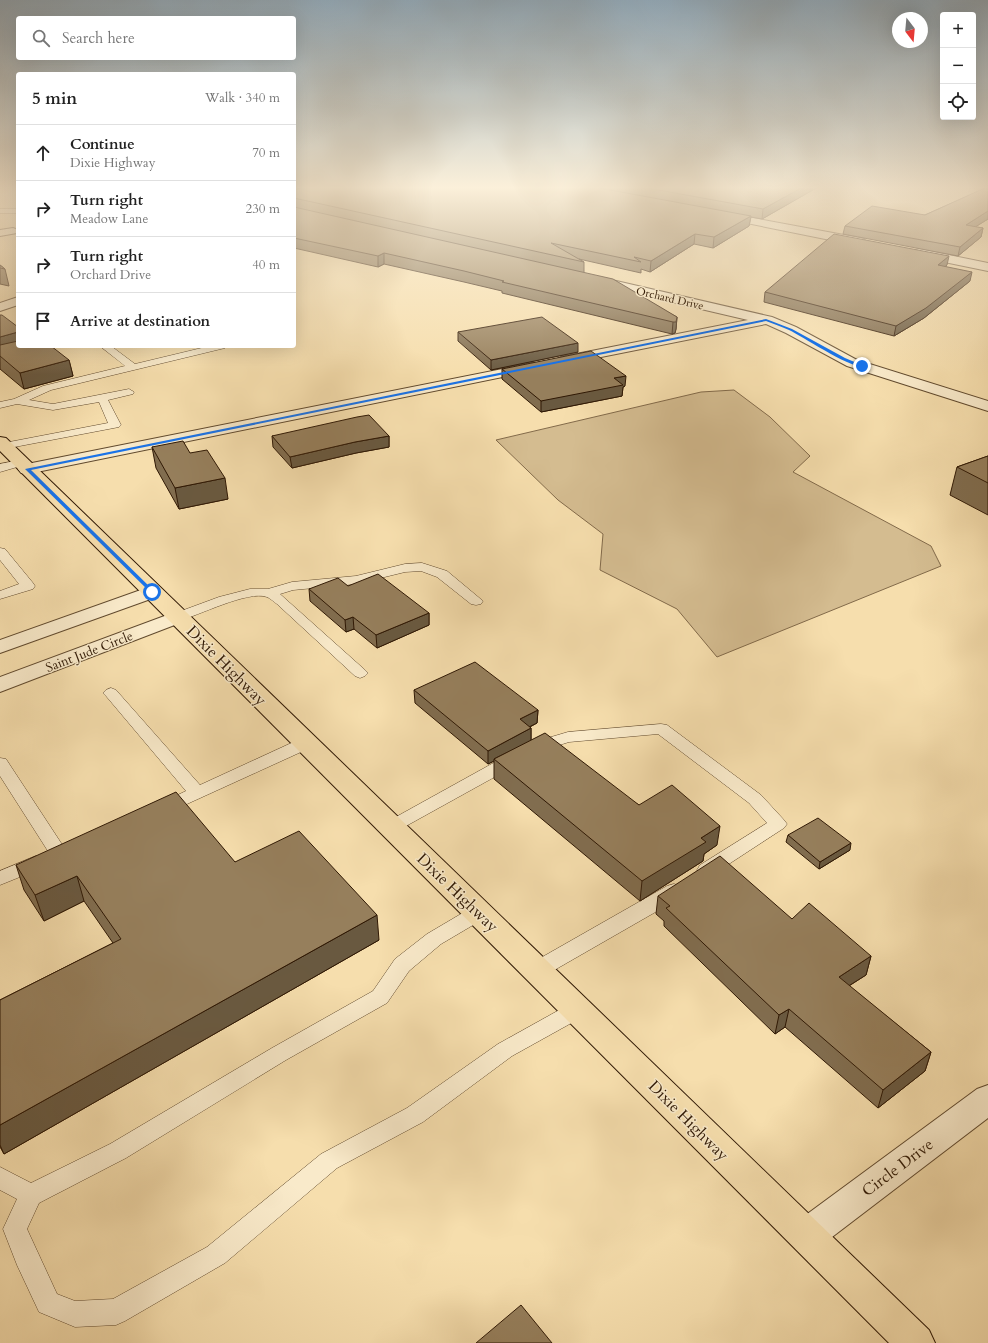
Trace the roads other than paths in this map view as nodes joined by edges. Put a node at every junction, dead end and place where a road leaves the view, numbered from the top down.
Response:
1 (909, 252) edge
2 (987, 266) edge
3 (588, 279) edge
4 (16, 301) edge
5 (0, 307) edge
6 (766, 320) junction
7 (108, 348) edge
8 (214, 348) edge
9 (133, 367) junction
10 (129, 392) dead end
11 (102, 398) junction
12 (17, 401) junction
13 (0, 405) edge
14 (988, 406) edge
15 (2, 444) edge
16 (24, 466) junction
17 (0, 468) edge
18 (0, 552) edge
19 (152, 592) junction
20 (268, 593) junction
21 (0, 595) edge
22 (476, 601) dead end
23 (178, 617) junction
24 (0, 647) edge
25 (360, 673) dead end
26 (0, 685) edge
27 (111, 693) dead end
28 (306, 744) junction
29 (0, 762) edge
30 (197, 793) junction
31 (148, 816) edge
32 (391, 827) junction
33 (0, 878) edge
34 (478, 913) junction
35 (537, 970) junction
36 (577, 1010) junction
37 (988, 1099) edge
38 (0, 1178) edge
39 (31, 1195) junction
40 (807, 1235) junction
41 (916, 1343) edge

1 - 2 street
3 - 6 street, Orchard Drive
4 - 5 street
6 - 14 street, Orchard Drive
6 - 16 street
7 - 9 lane
8 - 9 lane
9 - 12 lane
10 - 11 lane
11 - 12 lane
11 - 15 lane
12 - 13 lane
15 - 16 main road, Dixie Highway
16 - 17 lane
16 - 19 main road, Dixie Highway
18 - 21 lane
19 - 23 main road, Dixie Highway
19 - 24 street
20 - 22 lane
20 - 23 lane
20 - 25 lane
23 - 26 street, Saint Jude Circle
23 - 28 main road, Dixie Highway
27 - 30 lane
28 - 30 lane
28 - 32 main road, Dixie Highway
29 - 33 lane
30 - 31 lane
32 - 34 main road, Dixie Highway
32 - 35 lane
34 - 35 main road, Dixie Highway
34 - 39 lane
35 - 36 main road, Dixie Highway
36 - 39 lane
36 - 40 main road, Dixie Highway
37 - 40 street, Circle Drive
38 - 39 lane
40 - 41 main road, Dixie Highway

